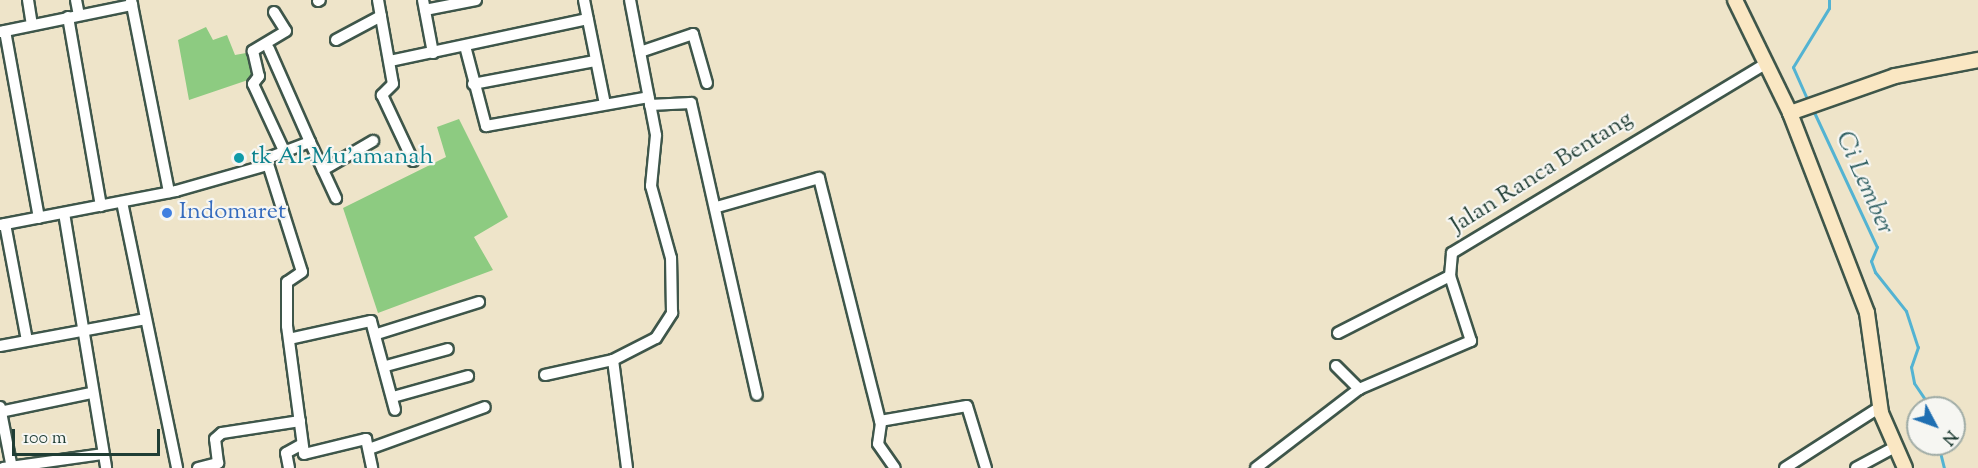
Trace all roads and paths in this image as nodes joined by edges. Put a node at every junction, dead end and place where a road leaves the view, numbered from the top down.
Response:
1 (28, 0) edge
2 (76, 0) edge
3 (378, 0) edge
4 (476, 0) edge
5 (584, 0) edge
6 (630, 0) edge
7 (1735, 0) edge
8 (132, 2) edge
9 (424, 5) edge
10 (274, 12) dead end
11 (74, 16) junction
12 (381, 16) junction
13 (588, 19) junction
14 (32, 25) junction
15 (3, 32) edge
16 (336, 40) dead end
17 (465, 46) junction
18 (269, 49) dead end
19 (640, 52) junction
20 (433, 53) junction
21 (1978, 60) edge
22 (390, 61) junction
23 (595, 61) junction
24 (1767, 63) junction
25 (707, 83) dead end
26 (473, 84) junction
27 (649, 101) junction
28 (605, 104) junction
29 (1790, 113) junction
30 (373, 141) dead end
31 (310, 142) junction
32 (285, 153) junction
33 (413, 161) dead end
34 (268, 164) junction
35 (323, 170) junction
36 (169, 192) junction
37 (336, 198) dead end
38 (122, 202) junction
39 (101, 206) junction
40 (717, 207) junction
41 (64, 213) junction
42 (39, 218) junction
43 (3, 225) edge
44 (1450, 276) junction
45 (480, 302) dead end
46 (145, 319) junction
47 (81, 332) junction
48 (1338, 333) dead end
49 (377, 334) junction
50 (289, 339) junction
51 (27, 340) junction
52 (0, 346) edge
53 (448, 349) dead end
54 (613, 360) junction
55 (386, 366) junction
56 (1336, 366) dead end
57 (545, 375) dead end
58 (468, 376) dead end
59 (1359, 389) junction
60 (91, 393) junction
61 (757, 395) dead end
62 (393, 397) junction
63 (1880, 406) junction
64 (485, 407) dead end
65 (0, 410) edge
66 (395, 410) dead end
67 (300, 421) junction
68 (881, 423) junction
69 (302, 444) junction
70 (1895, 447) junction
71 (369, 449) junction
72 (102, 454) junction
73 (218, 466) edge
74 (9, 467) edge
75 (106, 468) edge
76 (177, 468) edge
77 (198, 468) edge
78 (289, 468) edge
79 (372, 468) edge
80 (627, 468) edge
81 (895, 468) edge
82 (986, 468) edge
83 (1256, 468) edge
84 (1785, 468) edge
85 (1856, 468) edge
86 (1905, 468) edge

1 - 14 street
2 - 11 street
3 - 12 street
4 - 9 street
5 - 13 street
6 - 19 street
7 - 24 main road
8 - 11 street
8 - 36 street
9 - 20 street
10 - 32 street
11 - 14 street
11 - 39 street
12 - 16 street
12 - 22 street
13 - 17 street
13 - 23 street
14 - 15 street
15 - 42 street
17 - 20 street
17 - 26 street
18 - 31 street
19 - 25 street
19 - 27 street
20 - 22 street
21 - 29 main road
22 - 33 street
23 - 26 street
23 - 28 street
24 - 29 main road
24 - 44 street, Jalan Ranca Bentang
26 - 28 street
27 - 28 street
27 - 40 street
27 - 54 street
29 - 63 main road
30 - 35 street
31 - 32 street
31 - 35 street
32 - 34 street
34 - 36 street
34 - 50 street
35 - 37 street
36 - 38 street
38 - 39 street
38 - 46 street
39 - 41 street
40 - 61 street
40 - 68 street
41 - 42 street
41 - 47 street
42 - 43 street
43 - 51 street
44 - 48 street
44 - 59 street
45 - 49 street
46 - 47 street
46 - 76 street
47 - 51 street
47 - 60 street
49 - 50 street
49 - 55 street
50 - 67 street
51 - 52 street
53 - 55 street
54 - 57 street
54 - 80 street
55 - 62 street
56 - 59 street
58 - 62 street
59 - 83 street
60 - 65 street
60 - 72 street
62 - 66 street
63 - 70 main road
63 - 84 street
64 - 71 street
65 - 74 street
67 - 69 street
67 - 73 street
68 - 81 street
68 - 82 street
69 - 71 street
69 - 78 street
70 - 85 street
70 - 86 main road
71 - 79 street
72 - 74 street
72 - 75 street
73 - 77 street

